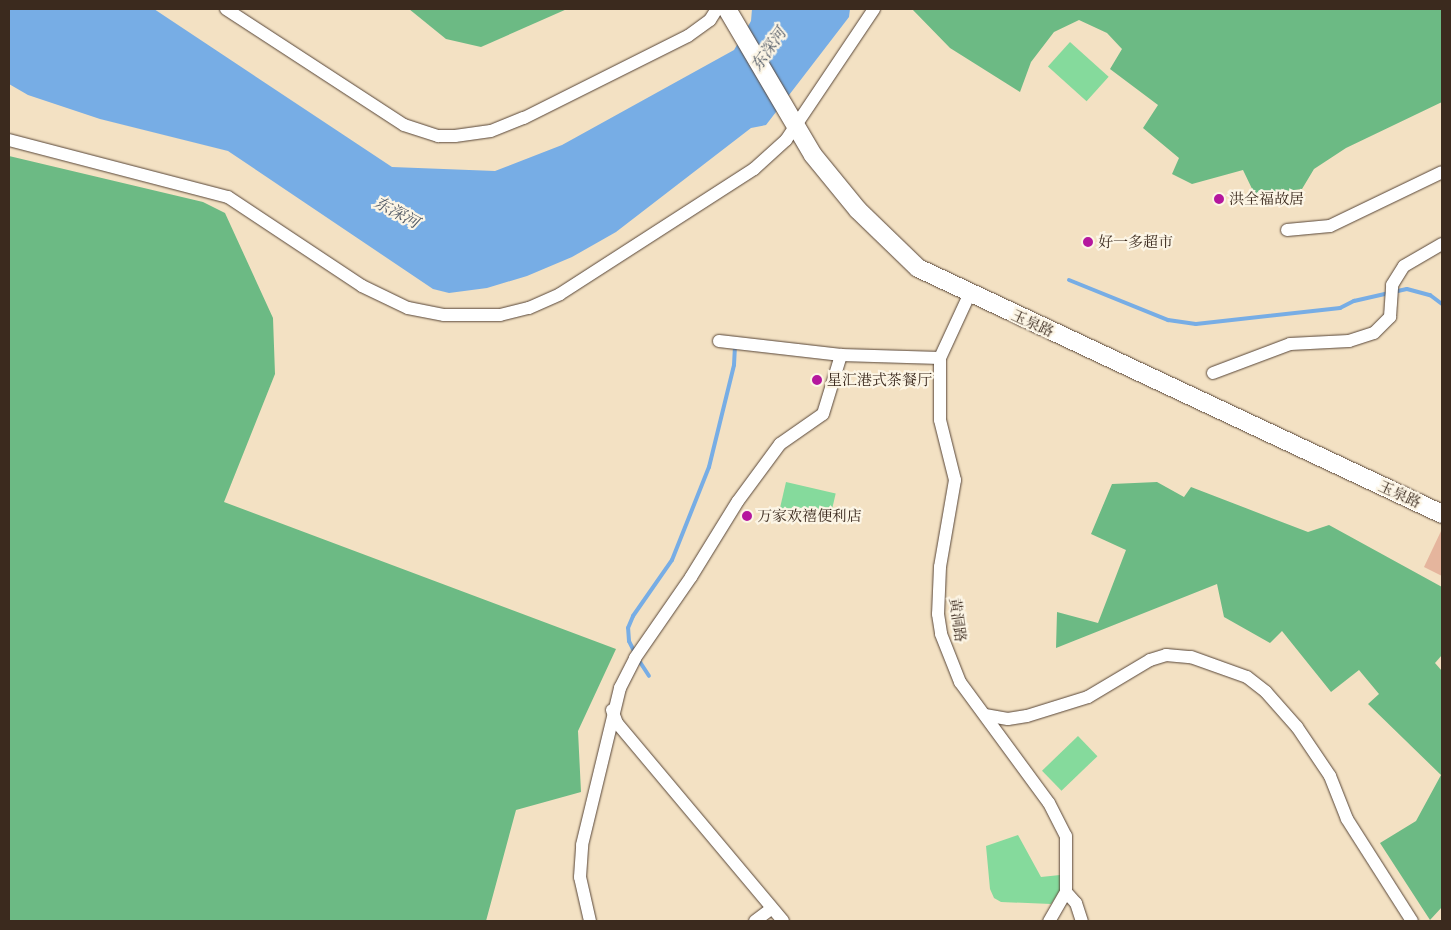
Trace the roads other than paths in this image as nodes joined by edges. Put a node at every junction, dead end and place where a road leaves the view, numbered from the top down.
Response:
1 (226, 9) edge
2 (717, 9) edge
3 (727, 9) edge
4 (874, 9) edge
5 (795, 127) junction
6 (9, 140) edge
7 (1442, 172) edge
8 (1287, 230) dead end
9 (1442, 244) edge
10 (970, 293) junction
11 (719, 341) dead end
12 (841, 355) junction
13 (940, 358) junction
14 (1213, 373) dead end
15 (1442, 514) edge
16 (612, 710) junction
17 (985, 715) junction
18 (1066, 892) junction
19 (771, 909) junction
20 (590, 921) edge
21 (755, 921) edge
22 (783, 921) edge
23 (1050, 921) edge
24 (1082, 921) edge
25 (1412, 921) edge

1 - 2 street
3 - 5 street, 玉泉路
4 - 5 street
5 - 6 street
5 - 10 street, 玉泉路
7 - 8 street
9 - 14 street
10 - 13 street, 黄洞路
10 - 15 street, 玉泉路
11 - 12 street
12 - 13 street
12 - 16 street
13 - 17 street, 黄洞路
16 - 19 street
16 - 20 street
17 - 18 street, 黄洞路
17 - 25 street
18 - 23 street, 黄洞路
18 - 24 street
19 - 21 street
19 - 22 street

